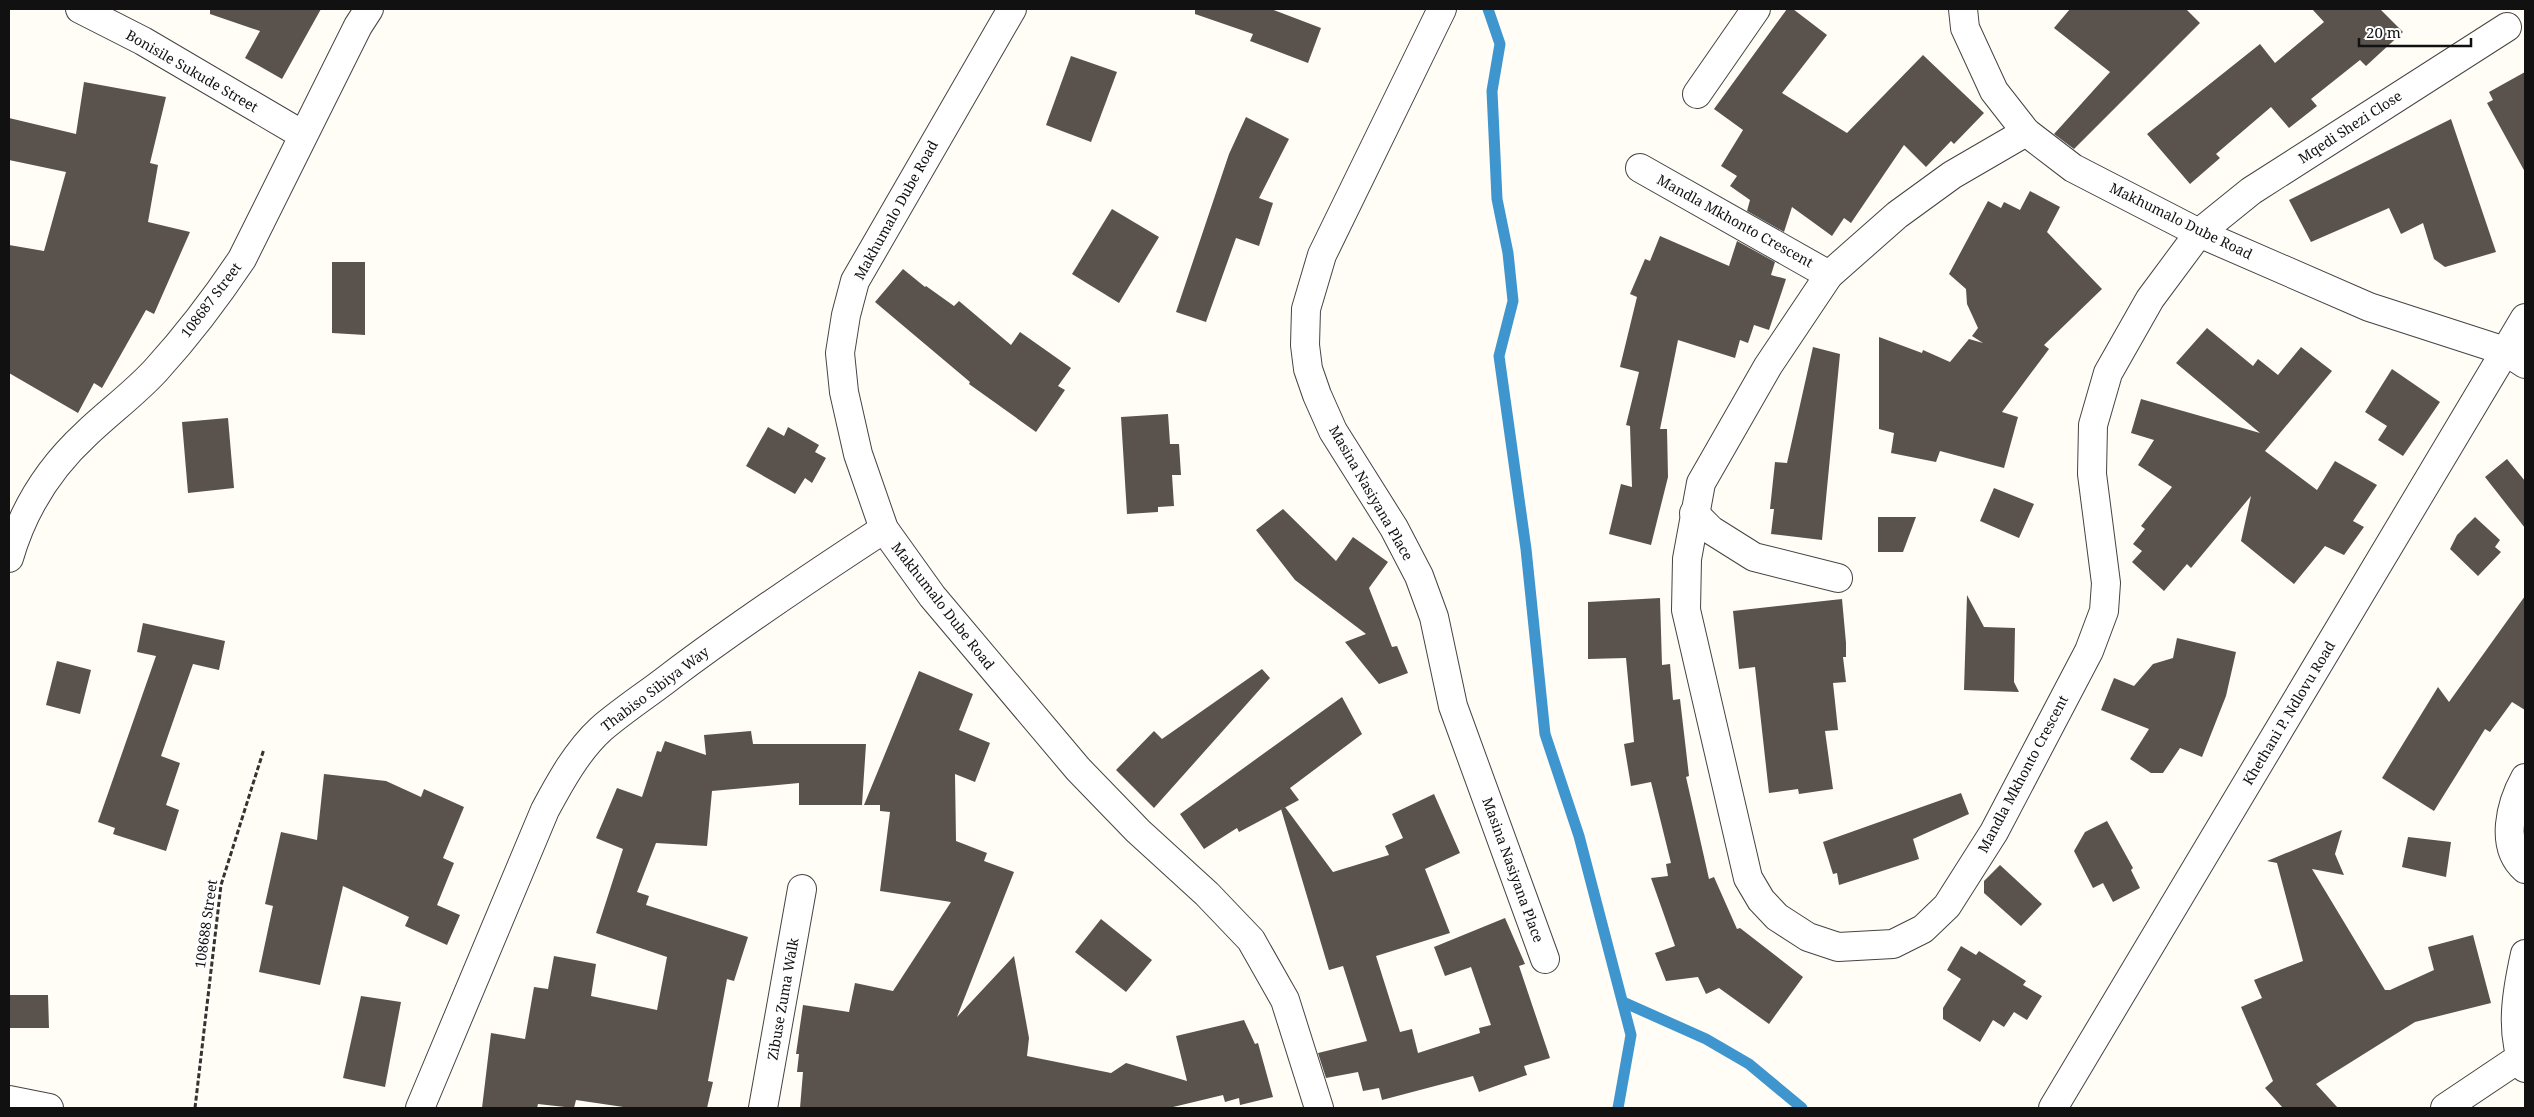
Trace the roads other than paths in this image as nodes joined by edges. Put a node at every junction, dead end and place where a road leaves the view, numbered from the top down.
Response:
1 (80, 9) edge
2 (369, 9) edge
3 (1012, 9) edge
4 (1442, 9) edge
5 (1756, 9) edge
6 (1963, 9) edge
7 (2507, 27) dead end
8 (1697, 94) dead end
9 (2026, 132) junction
10 (303, 135) junction
11 (1640, 168) dead end
12 (2199, 234) junction
13 (1829, 275) junction
14 (2525, 318) edge
15 (2515, 358) edge
16 (1694, 513) junction
17 (884, 529) junction
18 (9, 558) edge
19 (1838, 578) dead end
20 (2525, 778) edge
21 (2525, 868) edge
22 (802, 890) dead end
23 (2525, 954) edge
24 (1545, 958) dead end
25 (2523, 1063) edge
26 (9, 1100) edge
27 (49, 1108) edge
28 (420, 1108) edge
29 (763, 1108) edge
30 (1318, 1108) edge
31 (2053, 1108) edge
32 (2445, 1108) edge

1 - 10 street, Bonisile Sukude Street
2 - 10 street, 108687 Street
3 - 17 street, Makhumalo Dube Road
4 - 24 street, Masina Nasiyana Place
5 - 8 street
6 - 9 street, Makhumalo Dube Road
7 - 12 street, Mqedi Shezi Close
9 - 12 street, Makhumalo Dube Road
9 - 13 street, Mandla Mkhonto Crescent
10 - 18 street, 108687 Street
11 - 13 street, Mandla Mkhonto Crescent
12 - 15 street, Makhumalo Dube Road
12 - 16 street, Mandla Mkhonto Crescent
13 - 16 street, Mandla Mkhonto Crescent
14 - 15 street, Khethani P. Ndlovu Road
15 - 31 street, Khethani P. Ndlovu Road
16 - 19 street
17 - 28 street, Thabiso Sibiya Way
17 - 30 street, Makhumalo Dube Road
20 - 21 street
22 - 29 street, Zibuse Zuma Walk
23 - 25 street
25 - 32 street
26 - 27 street

